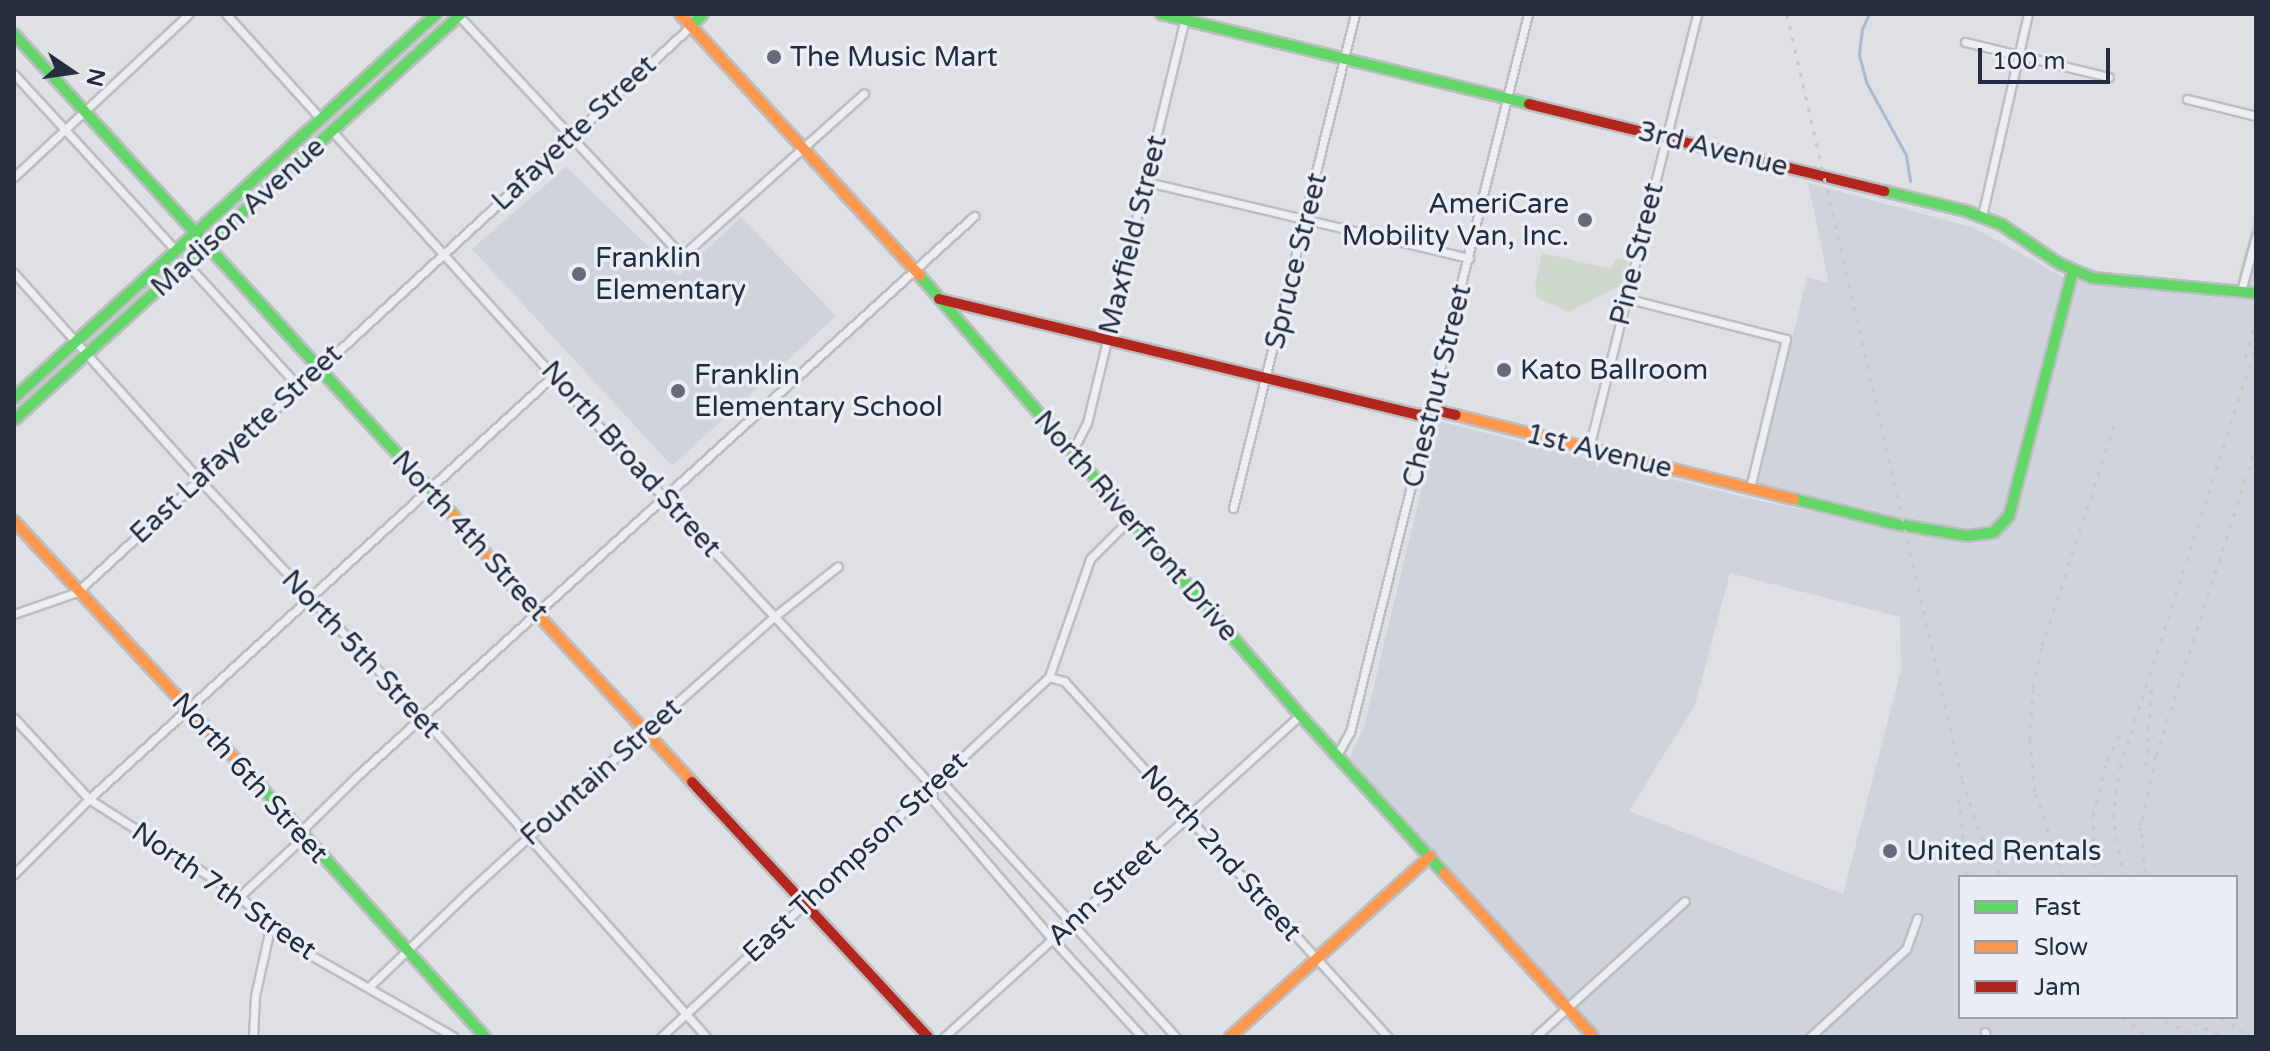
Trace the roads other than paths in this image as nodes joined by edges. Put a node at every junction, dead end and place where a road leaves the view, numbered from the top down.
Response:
1 (189, 14) edge
2 (226, 14) edge
3 (436, 14) edge
4 (680, 14) edge
5 (703, 14) edge
6 (1161, 14) edge
7 (1355, 14) edge
8 (1528, 14) edge
9 (1697, 14) edge
10 (2028, 14) edge
11 (459, 15) edge
12 (1186, 17) edge
13 (691, 26) junction
14 (14, 34) edge
15 (1965, 42) dead end
16 (2019, 55) junction
17 (1346, 59) junction
18 (14, 74) edge
19 (2109, 77) dead end
20 (864, 93) dead end
21 (2187, 99) dead end
22 (1507, 101) junction
23 (84, 110) junction
24 (2256, 116) edge
25 (321, 119) junction
26 (63, 129) junction
27 (332, 131) junction
28 (1666, 137) junction
29 (569, 139) junction
30 (802, 148) junction
31 (14, 177) edge
32 (1147, 182) junction
33 (974, 216) dead end
34 (1982, 216) junction
35 (1305, 219) junction
36 (196, 233) junction
37 (2256, 236) edge
38 (207, 246) junction
39 (176, 251) junction
40 (444, 253) junction
41 (1469, 258) junction
42 (187, 264) junction
43 (914, 270) junction
44 (2073, 271) junction
45 (14, 273) edge
46 (2241, 291) junction
47 (2256, 293) edge
48 (1625, 298) junction
49 (937, 299) junction
50 (1107, 340) junction
51 (77, 341) junction
52 (88, 353) junction
53 (318, 367) junction
54 (554, 375) junction
55 (1267, 379) junction
56 (298, 386) junction
57 (14, 398) edge
58 (1431, 414) junction
59 (14, 420) edge
60 (1589, 448) junction
61 (1072, 452) junction
62 (198, 478) junction
63 (1750, 488) junction
64 (430, 490) junction
65 (665, 499) junction
66 (1233, 508) dead end
67 (1130, 519) junction
68 (14, 521) edge
69 (838, 566) dead end
70 (77, 592) junction
71 (309, 597) junction
72 (14, 614) edge
73 (538, 614) junction
74 (775, 616) junction
75 (1049, 677) junction
76 (188, 708) junction
77 (1300, 715) junction
78 (14, 718) edge
79 (424, 719) junction
80 (647, 729) junction
81 (1337, 755) junction
82 (932, 786) junction
83 (89, 799) junction
84 (1187, 816) junction
85 (301, 831) junction
86 (529, 837) junction
87 (1430, 856) junction
88 (14, 874) edge
89 (240, 896) junction
90 (1685, 901) dead end
91 (805, 902) junction
92 (1917, 918) dead end
93 (1070, 922) junction
94 (270, 928) junction
95 (1052, 939) junction
96 (406, 952) junction
97 (1316, 957) junction
98 (370, 986) junction
99 (1568, 1008) junction
100 (685, 1016) junction
101 (253, 1037) edge
102 (454, 1037) edge
103 (485, 1037) edge
104 (661, 1037) edge
105 (706, 1037) edge
106 (928, 1037) edge
107 (944, 1037) edge
108 (1142, 1037) edge
109 (1176, 1037) edge
110 (1230, 1037) edge
111 (1388, 1037) edge
112 (1535, 1037) edge
113 (1594, 1037) edge
114 (1810, 1037) edge

1 - 23 street
2 - 25 street
3 - 25 street, Madison Avenue
4 - 13 street, North Riverfront Drive
5 - 13 street, Lafayette Street
6 - 12 street, 3rd Avenue
7 - 17 street, Spruce Street
8 - 22 street, Chestnut Street
9 - 28 street, Pine Street
10 - 16 street
11 - 27 street, Madison Avenue
11 - 29 street
12 - 17 street, 3rd Avenue
12 - 32 street, Maxfield Street
13 - 29 street, Lafayette Street
13 - 30 street, North Riverfront Drive
14 - 23 street, North 4th Street
15 - 16 street
16 - 19 street
16 - 34 street
17 - 22 street, 3rd Avenue
17 - 35 street, Spruce Street
18 - 26 street
20 - 30 street
21 - 24 street
22 - 28 street, 3rd Avenue
22 - 41 street, Chestnut Street
23 - 26 street
23 - 36 street, North 4th Street
25 - 36 street, Madison Avenue
26 - 31 street
26 - 39 street
27 - 38 street, Madison Avenue
27 - 40 street, North Broad Street
28 - 34 street, 3rd Avenue
28 - 48 street, Pine Street
29 - 30 street
29 - 40 street, Lafayette Street
30 - 43 street, North Riverfront Drive
32 - 35 street
32 - 50 street, Maxfield Street
33 - 43 street
34 - 44 street, 3rd Avenue
35 - 41 street
35 - 55 street, Spruce Street
36 - 38 street, North 4th Street
36 - 39 street, Madison Avenue
37 - 46 street
38 - 42 street, Madison Avenue
38 - 53 street, North 4th Street
39 - 51 street, Madison Avenue
40 - 53 street, East Lafayette Street
40 - 54 street, North Broad Street
41 - 58 street, Chestnut Street
42 - 52 street, Madison Avenue
42 - 56 street
43 - 49 street, North Riverfront Drive
43 - 65 street
44 - 46 street, 3rd Avenue
44 - 63 street, 1st Avenue
45 - 51 street, North 5th Street
46 - 47 street, 3rd Avenue
48 - 60 street, Pine Street
48 - 63 street
49 - 50 street, 1st Avenue
49 - 61 street, North Riverfront Drive
50 - 55 street, 1st Avenue
50 - 61 street, Maxfield Street
51 - 52 street, North 5th Street
51 - 57 street, Madison Avenue
52 - 59 street, Madison Avenue
52 - 62 street, North 5th Street
53 - 56 street, East Lafayette Street
53 - 64 street, North 4th Street
54 - 64 street
54 - 65 street, North Broad Street
55 - 58 street, 1st Avenue
55 - 66 street, Spruce Street
56 - 62 street, East Lafayette Street
58 - 60 street, 1st Avenue
58 - 81 street, Chestnut Street
60 - 63 street, 1st Avenue
61 - 67 street, North Riverfront Drive
62 - 70 street, East Lafayette Street
62 - 71 street, North 5th Street
64 - 71 street
64 - 73 street, North 4th Street
65 - 73 street
65 - 74 street, North Broad Street
67 - 75 street
67 - 77 street, North Riverfront Drive
68 - 70 street, North 6th Street
69 - 74 street, Fountain Street
70 - 72 street, East Lafayette Street
70 - 76 street, North 6th Street
71 - 76 street
71 - 79 street, North 5th Street
73 - 79 street
73 - 80 street, North 4th Street
74 - 80 street, Fountain Street
74 - 82 street, North Broad Street
75 - 82 street, East Thompson Street
75 - 84 street, North 2nd Street
76 - 83 street
76 - 85 street, North 6th Street
77 - 81 street, North Riverfront Drive
77 - 84 street, Ann Street
78 - 83 street, North 7th Street
79 - 85 street
79 - 86 street, North 5th Street
80 - 86 street, Fountain Street
80 - 91 street, North 4th Street
81 - 87 street, North Riverfront Drive
82 - 91 street, East Thompson Street
82 - 93 street, North Broad Street
82 - 95 street, North Broad Street
83 - 88 street
83 - 89 street, North 7th Street
84 - 93 street, Ann Street
84 - 97 street, North 2nd Street
85 - 89 street
85 - 96 street, North 6th Street
86 - 96 street, Fountain Street
86 - 100 street, North 5th Street
87 - 97 street
87 - 99 street, North Riverfront Drive
89 - 94 street, North 7th Street
90 - 99 street
91 - 100 street, East Thompson Street
91 - 106 street, North 4th Street
92 - 114 street
93 - 95 street, Ann Street
93 - 109 street, North Broad Street
94 - 98 street, North 7th Street
94 - 101 street
95 - 107 street, Ann Street
95 - 108 street, North Broad Street
96 - 98 street, Fountain Street
96 - 103 street, North 6th Street
97 - 110 street
97 - 111 street, North 2nd Street
98 - 102 street, North 7th Street
99 - 112 street
99 - 113 street, North Riverfront Drive
100 - 104 street, East Thompson Street
100 - 105 street, North 5th Street

